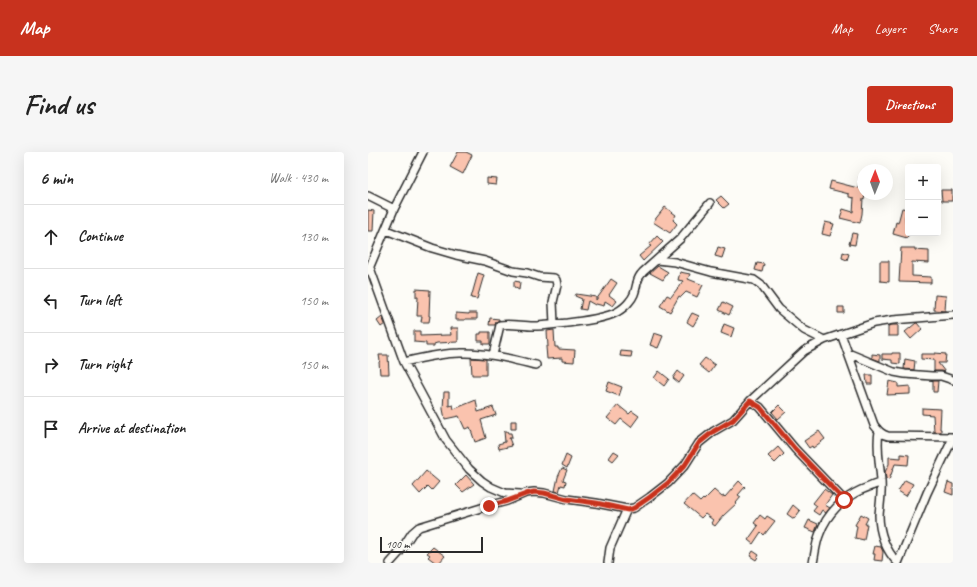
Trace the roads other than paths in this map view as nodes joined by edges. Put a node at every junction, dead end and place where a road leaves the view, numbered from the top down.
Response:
1 (423, 152) edge
2 (368, 196) edge
3 (710, 202) dead end
4 (394, 209) junction
5 (386, 230) junction
6 (657, 260) junction
7 (369, 270) edge
8 (953, 315) edge
9 (554, 324) junction
10 (841, 334) junction
11 (824, 340) junction
12 (848, 353) junction
13 (493, 355) junction
14 (404, 362) junction
15 (536, 365) dead end
16 (953, 380) edge
17 (750, 401) junction
18 (879, 431) junction
19 (953, 437) edge
20 (881, 482) junction
21 (526, 494) junction
22 (844, 500) junction
23 (628, 510) junction
24 (390, 563) edge
25 (608, 563) edge
26 (813, 563) edge

1 - 4 street
2 - 4 street
3 - 6 street
4 - 5 street
5 - 7 street
5 - 9 street
6 - 9 street
6 - 11 street
7 - 14 street
8 - 10 street
9 - 13 street
10 - 11 street
10 - 12 street
11 - 17 street
12 - 16 street
12 - 18 street
13 - 14 street
13 - 15 street
14 - 21 street
17 - 22 street
17 - 23 street
18 - 19 street
18 - 20 street
19 - 20 street
20 - 22 street
21 - 23 street
21 - 24 street
22 - 26 street
23 - 25 street

